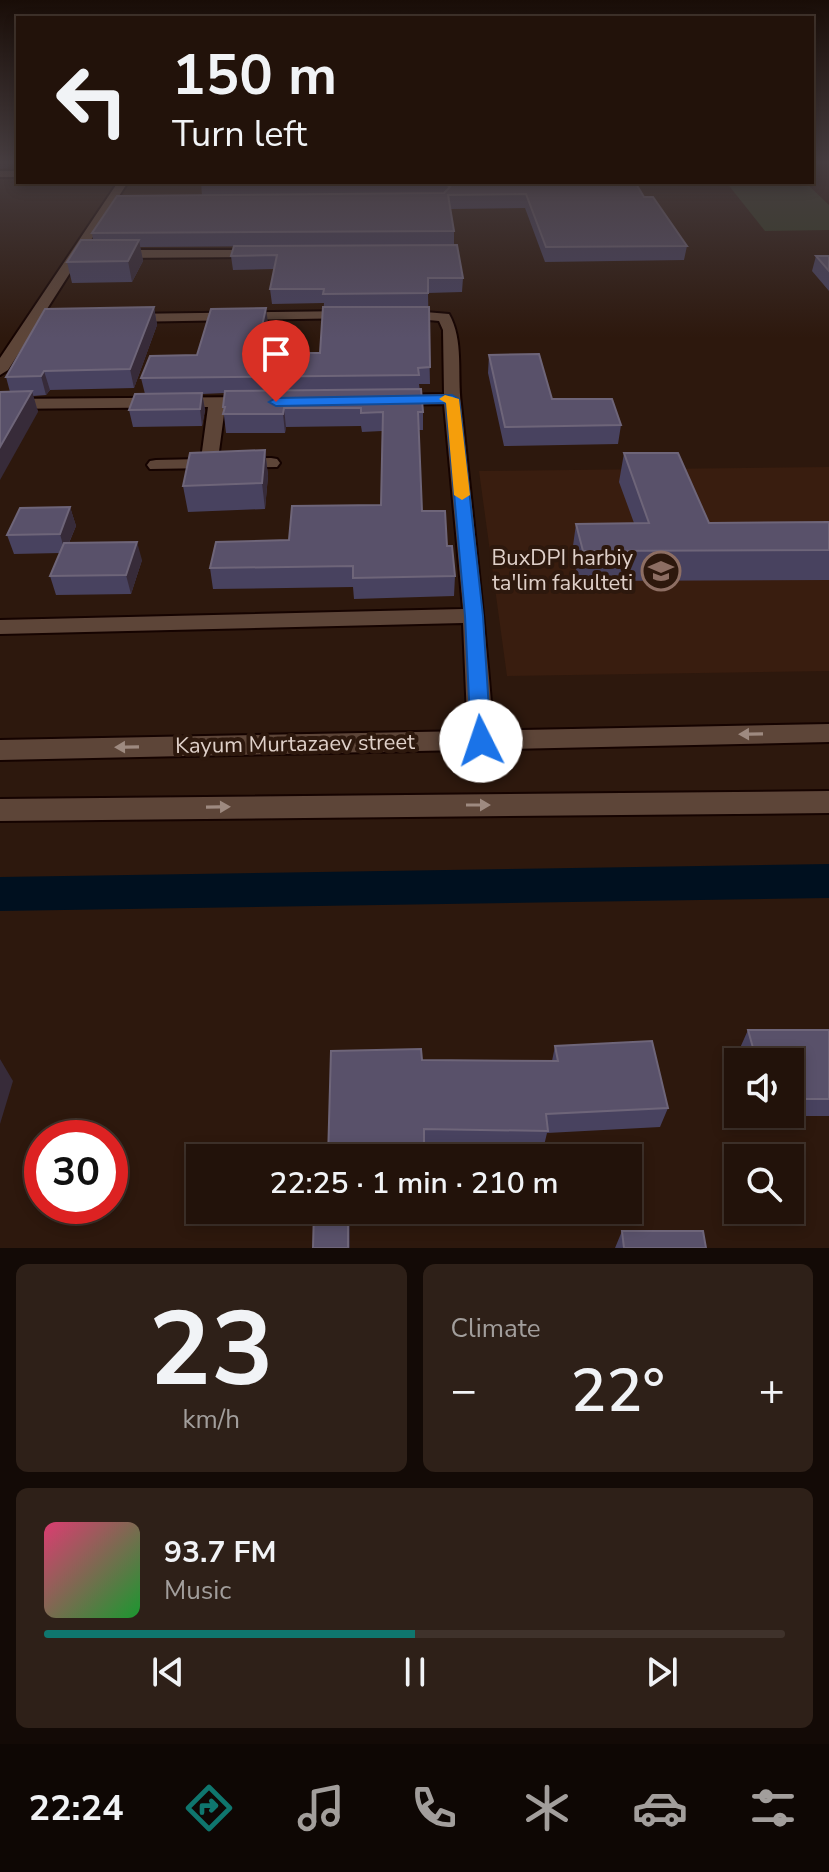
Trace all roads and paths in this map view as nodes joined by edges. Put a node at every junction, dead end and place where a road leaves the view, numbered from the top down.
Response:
1 (97, 221) edge
2 (73, 254) junction
3 (88, 254) edge
4 (104, 254) edge
5 (273, 254) edge
6 (389, 314) edge
7 (358, 315) edge
8 (110, 318) edge
9 (0, 370) edge
10 (452, 399) junction
11 (374, 400) edge
12 (264, 402) edge
13 (217, 403) junction
14 (0, 404) edge
15 (209, 463) junction
16 (271, 463) dead end
17 (156, 465) dead end
18 (474, 616) junction
19 (0, 627) edge
20 (829, 733) edge
21 (481, 741) junction
22 (0, 750) edge
23 (829, 802) edge
24 (0, 810) edge

1 - 2 street
2 - 3 street
2 - 9 street
4 - 5 street
6 - 10 street
7 - 8 street
10 - 11 street
10 - 18 street
12 - 13 street
13 - 14 street
13 - 15 street
15 - 16 street
15 - 17 street
18 - 19 street
18 - 21 street
20 -> 21 street, Kayum Murtazaev street
21 -> 22 street, Kayum Murtazaev street
24 -> 23 street

